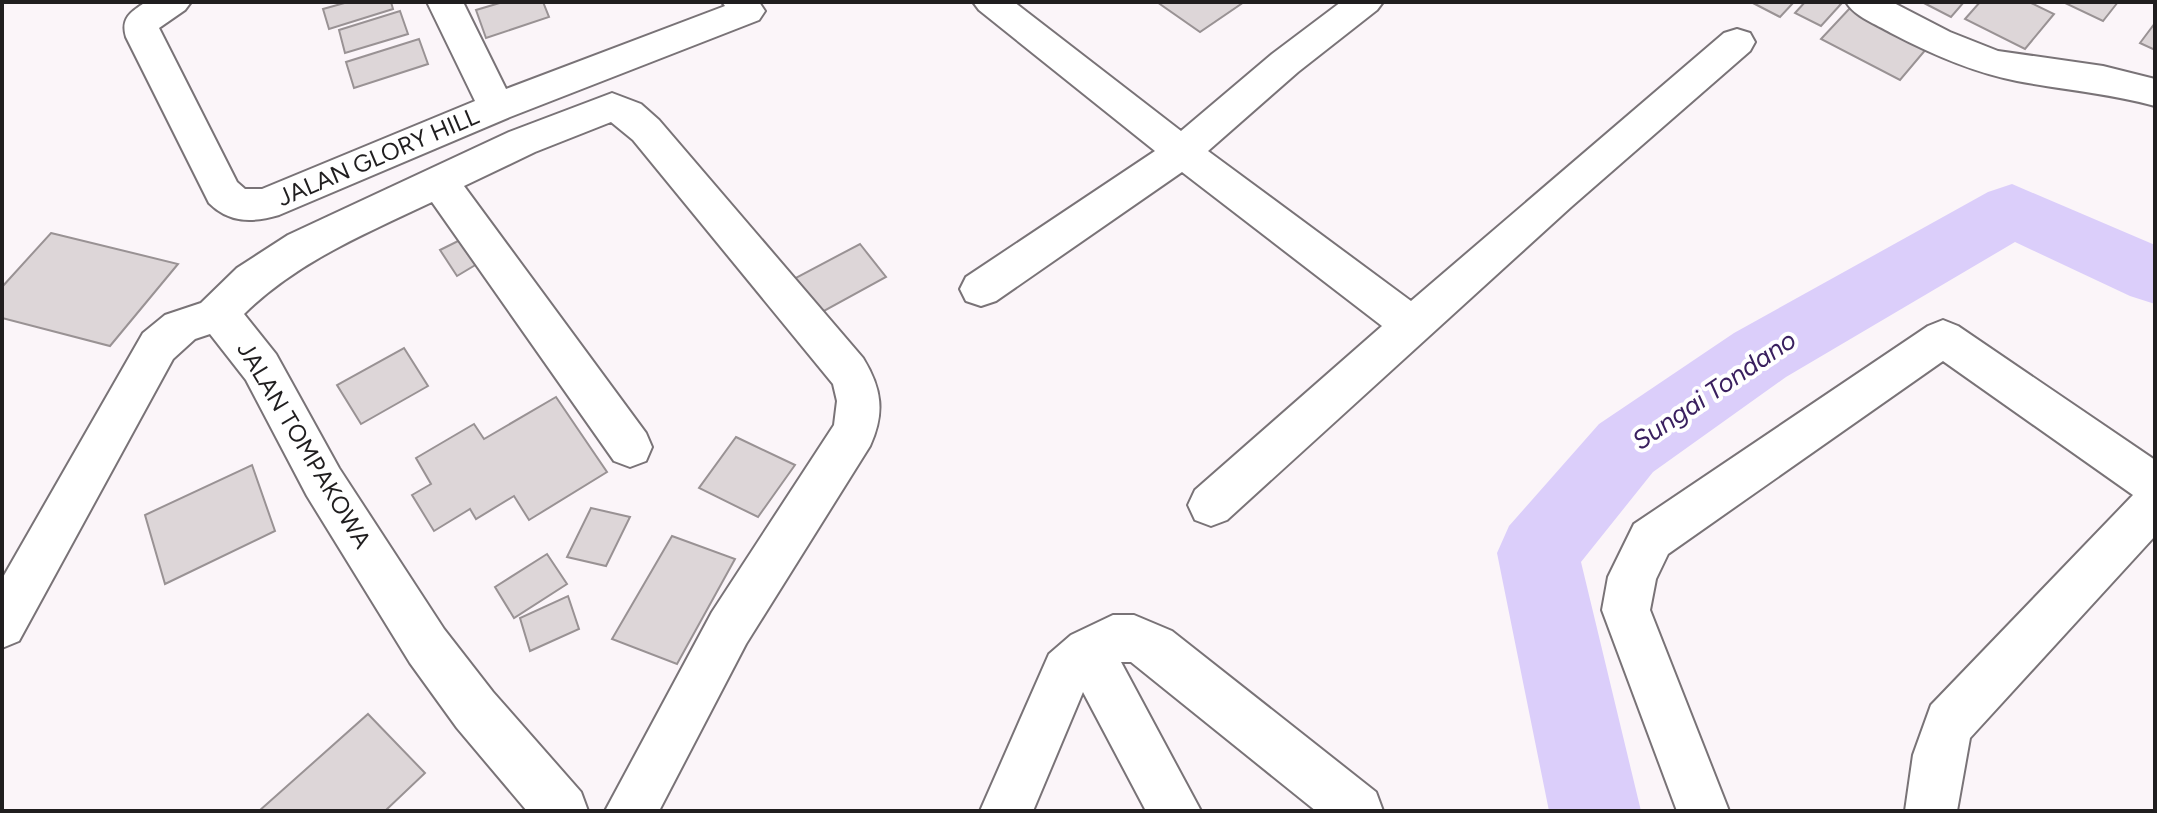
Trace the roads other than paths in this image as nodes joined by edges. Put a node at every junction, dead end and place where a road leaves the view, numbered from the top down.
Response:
1 (173, 2) edge
2 (445, 2) edge
3 (991, 2) edge
4 (1864, 2) edge
5 (743, 6) edge
6 (1345, 6) edge
7 (1737, 42) dead end
8 (2155, 93) edge
9 (497, 107) junction
10 (1183, 151) junction
11 (438, 180) junction
12 (981, 289) dead end
13 (216, 315) junction
14 (1413, 326) junction
15 (630, 447) dead end
16 (2155, 485) edge
17 (2155, 504) edge
18 (1211, 505) dead end
19 (2, 625) edge
20 (1088, 652) junction
21 (562, 811) edge
22 (631, 811) edge
23 (1006, 811) edge
24 (1175, 811) edge
25 (1357, 811) edge
26 (1703, 811) edge
27 (1931, 811) edge

1 - 9 street, JALAN GLORY HILL
2 - 9 street
3 - 10 street
4 - 8 street
5 - 9 street, JALAN GLORY HILL
6 - 10 street
7 - 14 street
10 - 12 street
10 - 14 street
11 - 13 street
11 - 15 street
11 - 22 street
13 - 19 street
13 - 21 street, JALAN TOMPAKOWA
14 - 18 street
16 - 26 street
17 - 27 street
20 - 23 street
20 - 24 street
20 - 25 street

